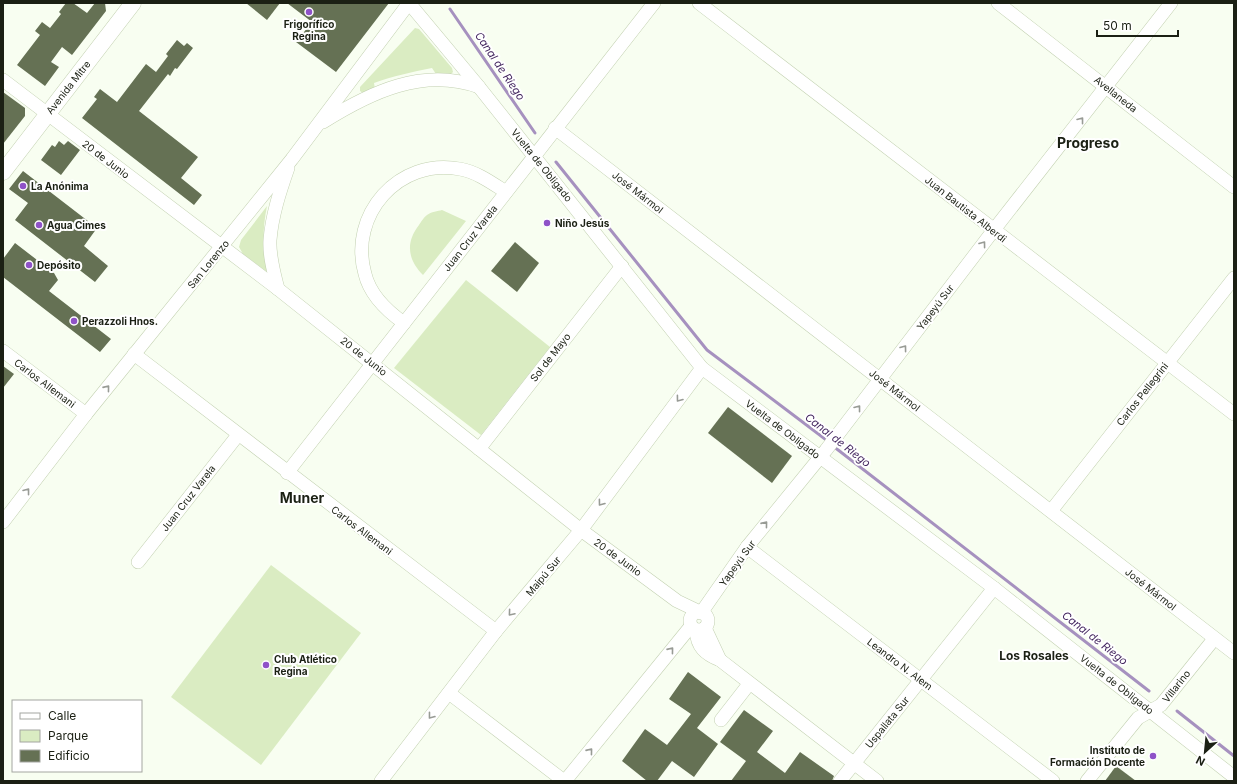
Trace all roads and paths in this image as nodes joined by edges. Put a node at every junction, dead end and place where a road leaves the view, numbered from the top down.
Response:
1 (409, 3) edge
2 (654, 3) edge
3 (699, 3) edge
4 (998, 3) edge
5 (1172, 3) edge
6 (128, 5) edge
7 (3, 80) edge
8 (479, 87) junction
9 (1107, 87) junction
10 (47, 115) junction
11 (317, 126) junction
12 (555, 128) junction
13 (534, 156) junction
14 (292, 159) junction
15 (3, 172) edge
16 (1234, 187) edge
17 (506, 192) junction
18 (993, 231) junction
19 (222, 247) junction
20 (622, 266) junction
21 (1234, 278) edge
22 (278, 289) junction
23 (404, 323) junction
24 (3, 351) edge
25 (134, 354) junction
26 (1166, 362) junction
27 (373, 363) junction
28 (702, 368) junction
29 (881, 379) junction
30 (86, 414) junction
31 (1234, 414) edge
32 (238, 435) junction
33 (479, 449) junction
34 (823, 453) junction
35 (287, 473) junction
36 (1051, 511) junction
37 (3, 522) edge
38 (581, 530) junction
39 (747, 547) junction
40 (138, 562) dead end
41 (994, 588) junction
42 (677, 601) junction
43 (701, 613) junction
44 (695, 626) junction
45 (496, 631) junction
46 (1214, 639) junction
47 (1234, 653) edge
48 (922, 680) junction
49 (749, 684) junction
50 (449, 693) junction
51 (1151, 711) junction
52 (721, 720) dead end
53 (854, 764) junction
54 (1234, 777) edge
55 (381, 781) edge
56 (565, 781) edge
57 (840, 781) edge
58 (877, 781) edge
59 (1053, 781) edge
60 (1087, 781) edge

1 - 8 street, Vuelta de Obligado
1 - 11 street, San Lorenzo
2 - 12 street, Juan Cruz Varela
3 - 18 street, Juan Bautista Alberdi
4 - 9 street, Avellaneda
5 - 9 street, Yapeyú Sur
6 - 10 main road, Avenida Mitre
7 - 10 street, 20 de Junio
8 - 11 street
8 - 13 street, Vuelta de Obligado
9 - 16 street, Avellaneda
18 -> 9 street, Yapeyú Sur
10 - 15 main road, Avenida Mitre
10 - 19 street, 20 de Junio
11 - 14 street, San Lorenzo
12 - 13 street, Juan Cruz Varela
12 - 29 street, José Mármol
13 - 17 street, Juan Cruz Varela
13 - 20 street, Vuelta de Obligado
14 - 19 street, San Lorenzo
14 - 22 street
17 - 23 street, Juan Cruz Varela
17 - 23 street
18 - 26 street, Juan Bautista Alberdi
29 -> 18 street, Yapeyú Sur
19 - 22 street, 20 de Junio
19 - 25 street, San Lorenzo
20 - 28 street, Vuelta de Obligado
20 - 33 street, Sol de Mayo
21 - 26 street, Carlos Pellegrini
22 - 27 street, 20 de Junio
23 - 27 street, Juan Cruz Varela
24 - 30 street, Carlos Allemani
30 -> 25 street, San Lorenzo
25 - 32 street, Carlos Allemani
26 - 31 street, Juan Bautista Alberdi
26 - 36 street, Carlos Pellegrini
27 - 33 street, 20 de Junio
27 - 35 street, Juan Cruz Varela
28 - 34 street, Vuelta de Obligado
28 -> 38 street, Maipú Sur
34 -> 29 street, Yapeyú Sur
29 - 36 street, José Mármol
37 -> 30 street, San Lorenzo
32 - 35 street, Carlos Allemani
32 - 40 street, Juan Cruz Varela
33 - 38 street, 20 de Junio
39 -> 34 street, Yapeyú Sur
34 - 41 street, Vuelta de Obligado
35 - 45 street, Carlos Allemani
36 - 46 street, José Mármol
38 - 42 street, 20 de Junio
38 -> 45 street, Maipú Sur
39 - 43 street, Yapeyú Sur
39 - 48 street, Leandro N. Alem
41 - 48 street, Uspallata Sur
41 - 51 street, Vuelta de Obligado
42 - 43 street, 20 de Junio
42 - 44 street, 20 de Junio
43 - 44 street
44 - 49 street, 20 de Junio
56 -> 44 street
45 - 50 street, Maipú Sur
46 - 47 street, José Mármol
46 - 51 street, Villarino
48 - 53 street, Uspallata Sur
48 - 59 street, Leandro N. Alem
49 - 52 street
49 - 53 street, 20 de Junio
50 -> 55 street, Maipú Sur
50 - 56 street
51 - 54 street, Vuelta de Obligado
51 - 60 street, Villarino
53 - 57 street, Uspallata Sur
53 - 58 street, 20 de Junio

